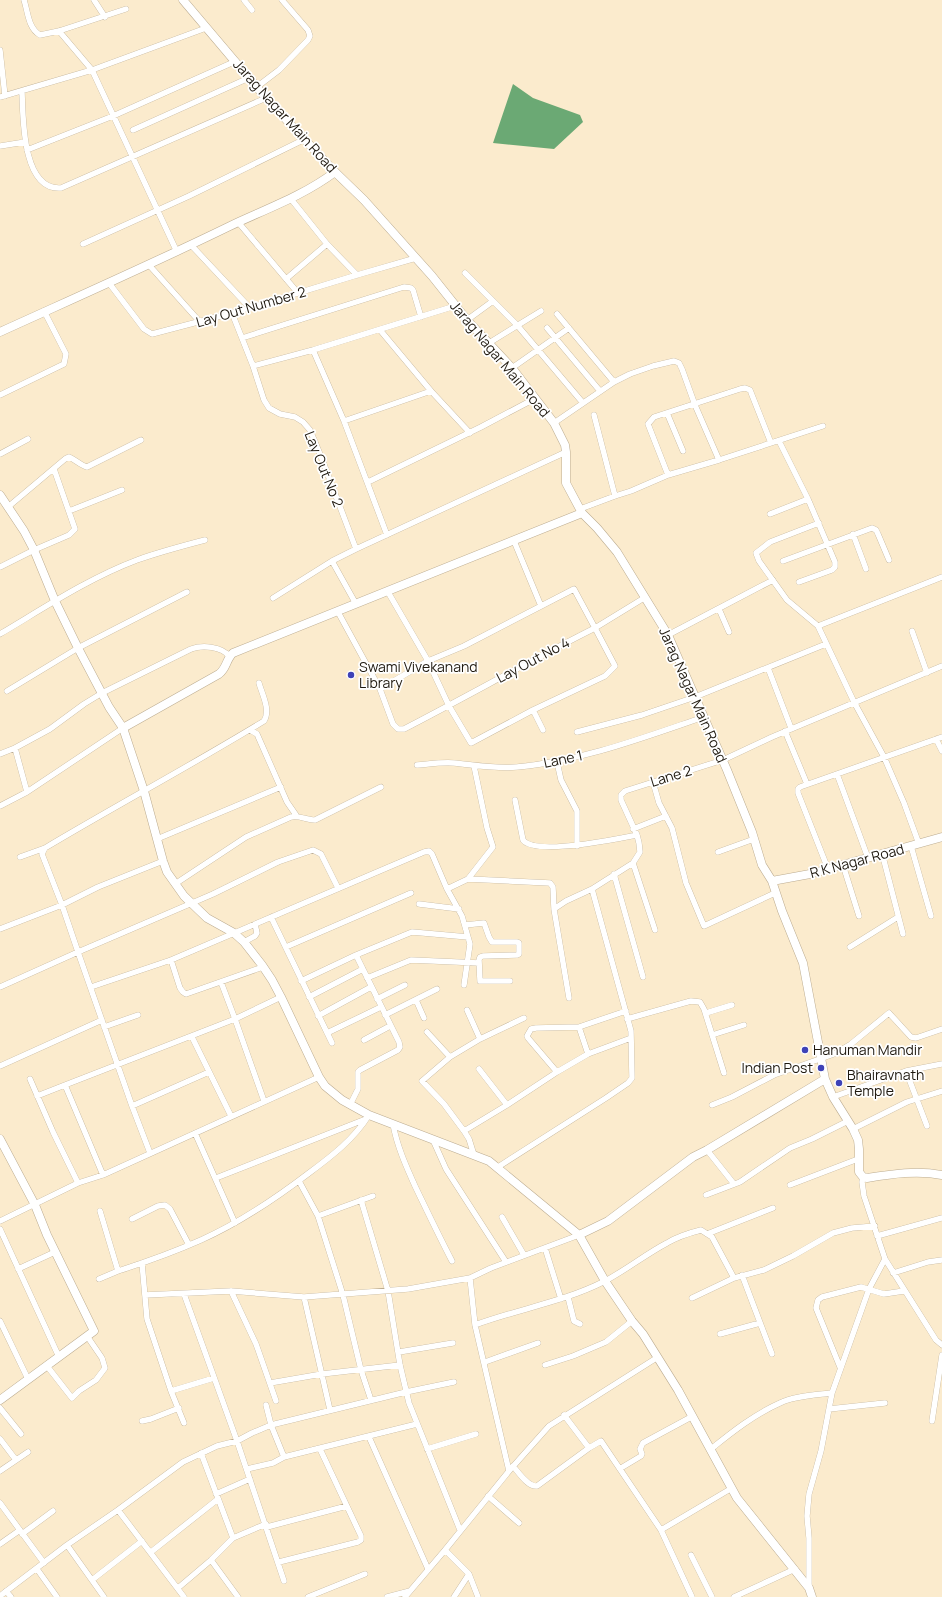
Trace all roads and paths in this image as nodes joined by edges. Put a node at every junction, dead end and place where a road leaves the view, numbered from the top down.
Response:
1 (24, 0) edge
2 (94, 0) edge
3 (184, 0) edge
4 (244, 0) edge
5 (282, 0) edge
6 (126, 9) dead end
7 (252, 10) dead end
8 (105, 17) junction
9 (206, 28) junction
10 (59, 31) junction
11 (0, 50) edge
12 (236, 61) junction
13 (92, 70) junction
14 (251, 77) junction
15 (258, 86) junction
16 (22, 91) junction
17 (2, 97) edge
18 (266, 98) junction
19 (113, 116) junction
20 (133, 130) dead end
21 (305, 139) junction
22 (25, 142) junction
23 (0, 146) edge
24 (27, 150) junction
25 (133, 157) junction
26 (335, 172) junction
27 (291, 200) junction
28 (158, 210) junction
29 (238, 222) junction
30 (83, 244) dead end
31 (327, 244) junction
32 (191, 245) junction
33 (177, 252) junction
34 (416, 258) junction
35 (149, 265) junction
36 (465, 273) dead end
37 (357, 275) junction
38 (286, 279) junction
39 (109, 283) junction
40 (298, 293) junction
41 (493, 301) junction
42 (455, 306) junction
43 (250, 308) junction
44 (44, 311) junction
45 (541, 311) dead end
46 (232, 313) junction
47 (557, 314) dead end
48 (421, 317) junction
49 (467, 320) junction
50 (200, 322) junction
51 (517, 325) junction
52 (547, 328) dead end
53 (569, 328) junction
54 (380, 330) junction
55 (0, 332) edge
56 (555, 337) junction
57 (242, 338) junction
58 (489, 343) junction
59 (313, 350) junction
60 (538, 350) junction
61 (253, 366) junction
62 (512, 368) junction
63 (614, 382) junction
64 (431, 391) junction
65 (600, 391) junction
66 (0, 396) edge
67 (536, 398) junction
68 (583, 402) junction
69 (695, 405) junction
70 (667, 413) junction
71 (594, 415) dead end
72 (344, 421) junction
73 (554, 423) junction
74 (824, 426) dead end
75 (470, 433) junction
76 (28, 439) dead end
77 (142, 440) dead end
78 (779, 441) junction
79 (772, 443) junction
80 (683, 451) dead end
81 (566, 452) junction
82 (0, 454) edge
83 (718, 460) junction
84 (54, 469) junction
85 (668, 475) junction
86 (368, 482) junction
87 (122, 490) dead end
88 (0, 495) edge
89 (615, 496) junction
90 (808, 499) junction
91 (8, 507) junction
92 (70, 511) junction
93 (581, 511) junction
94 (770, 514) dead end
95 (819, 523) junction
96 (853, 534) junction
97 (387, 535) junction
98 (205, 540) dead end
99 (514, 541) junction
100 (828, 545) junction
101 (356, 548) junction
102 (34, 550) junction
103 (889, 560) dead end
104 (332, 561) junction
105 (784, 561) dead end
106 (0, 567) edge
107 (866, 569) dead end
108 (942, 577) edge
109 (773, 580) junction
110 (799, 582) dead end
111 (187, 592) dead end
112 (388, 592) junction
113 (273, 598) dead end
114 (644, 598) junction
115 (55, 601) junction
116 (356, 604) junction
117 (541, 606) junction
118 (720, 609) junction
119 (338, 612) junction
120 (818, 626) junction
121 (595, 628) junction
122 (729, 632) dead end
123 (912, 632) dead end
124 (0, 634) edge
125 (668, 635) junction
126 (826, 644) junction
127 (78, 648) junction
128 (231, 655) junction
129 (428, 661) junction
130 (942, 666) edge
131 (768, 668) junction
132 (927, 673) junction
133 (258, 683) dead end
134 (380, 689) junction
135 (7, 691) dead end
136 (102, 693) junction
137 (695, 698) junction
138 (854, 702) junction
139 (449, 706) junction
140 (533, 710) junction
141 (704, 717) junction
142 (123, 728) junction
143 (791, 728) junction
144 (250, 730) junction
145 (543, 730) dead end
146 (785, 731) junction
147 (577, 732) dead end
148 (939, 738) edge
149 (15, 748) junction
150 (942, 752) edge
151 (0, 754) edge
152 (884, 757) junction
153 (723, 760) junction
154 (557, 762) junction
155 (417, 765) dead end
156 (474, 766) junction
157 (837, 774) junction
158 (653, 782) junction
159 (807, 784) junction
160 (281, 787) junction
161 (381, 787) dead end
162 (144, 791) junction
163 (27, 792) junction
164 (515, 800) dead end
165 (0, 806) edge
166 (296, 816) junction
167 (666, 816) junction
168 (634, 829) junction
169 (637, 835) junction
170 (942, 837) edge
171 (157, 839) junction
172 (754, 839) junction
173 (915, 845) junction
174 (577, 846) junction
175 (45, 848) junction
176 (718, 852) dead end
177 (882, 853) junction
178 (20, 857) dead end
179 (868, 858) junction
180 (163, 861) junction
181 (633, 863) junction
182 (844, 865) junction
183 (828, 869) junction
184 (614, 874) junction
185 (468, 879) junction
186 (772, 881) junction
187 (175, 884) junction
188 (338, 888) junction
189 (449, 888) junction
190 (592, 889) junction
191 (411, 893) dead end
192 (775, 893) junction
193 (192, 903) junction
194 (419, 904) dead end
195 (62, 905) junction
196 (458, 909) junction
197 (554, 909) junction
198 (859, 916) dead end
199 (931, 916) dead end
200 (271, 917) junction
201 (898, 917) junction
202 (255, 924) junction
203 (467, 924) junction
204 (0, 929) edge
205 (655, 930) dead end
206 (234, 933) junction
207 (903, 934) dead end
208 (468, 937) junction
209 (244, 942) junction
210 (286, 947) junction
211 (850, 947) dead end
212 (78, 952) junction
213 (356, 955) junction
214 (171, 960) junction
215 (473, 963) junction
216 (264, 968) junction
217 (363, 969) junction
218 (642, 977) dead end
219 (367, 978) junction
220 (301, 981) junction
221 (510, 981) dead end
222 (221, 982) junction
223 (405, 984) dead end
224 (464, 985) dead end
225 (0, 986) edge
226 (91, 986) junction
227 (371, 987) junction
228 (437, 989) dead end
229 (281, 998) junction
230 (309, 998) junction
231 (569, 998) dead end
232 (377, 999) junction
233 (416, 1000) junction
234 (732, 1005) dead end
235 (381, 1007) junction
236 (467, 1010) dead end
237 (626, 1011) junction
238 (706, 1013) junction
239 (138, 1015) dead end
240 (385, 1015) junction
241 (318, 1016) junction
242 (424, 1018) dead end
243 (524, 1018) dead end
244 (235, 1019) junction
245 (628, 1019) junction
246 (102, 1020) junction
247 (744, 1025) dead end
248 (390, 1026) junction
249 (104, 1027) junction
250 (579, 1027) junction
251 (942, 1029) edge
252 (427, 1032) dead end
253 (327, 1033) junction
254 (712, 1035) junction
255 (192, 1037) junction
256 (631, 1038) junction
257 (480, 1039) junction
258 (364, 1040) dead end
259 (332, 1043) dead end
260 (588, 1054) junction
261 (450, 1057) junction
262 (820, 1059) junction
263 (942, 1064) edge
264 (118, 1065) junction
265 (0, 1066) edge
266 (479, 1069) dead end
267 (906, 1071) junction
268 (209, 1072) junction
269 (557, 1072) junction
270 (724, 1073) dead end
271 (319, 1077) junction
272 (30, 1079) dead end
273 (825, 1079) junction
274 (64, 1085) junction
275 (942, 1091) edge
276 (38, 1096) junction
277 (833, 1097) junction
278 (916, 1098) junction
279 (264, 1101) junction
280 (350, 1105) junction
281 (506, 1105) junction
282 (132, 1106) junction
283 (712, 1106) dead end
284 (231, 1116) junction
285 (368, 1117) junction
286 (848, 1120) junction
287 (392, 1124) junction
288 (927, 1126) dead end
289 (853, 1128) junction
290 (464, 1131) junction
291 (195, 1133) junction
292 (0, 1139) edge
293 (433, 1140) junction
294 (707, 1150) junction
295 (150, 1153) junction
296 (474, 1155) junction
297 (858, 1159) junction
298 (498, 1167) junction
299 (103, 1175) junction
300 (942, 1175) edge
301 (863, 1177) junction
302 (216, 1178) junction
303 (299, 1181) junction
304 (78, 1183) junction
305 (734, 1184) junction
306 (790, 1186) dead end
307 (706, 1195) dead end
308 (373, 1196) dead end
309 (361, 1200) junction
310 (35, 1205) junction
311 (773, 1208) dead end
312 (100, 1211) dead end
313 (318, 1216) junction
314 (502, 1217) dead end
315 (942, 1218) edge
316 (132, 1219) dead end
317 (0, 1221) edge
318 (235, 1222) junction
319 (875, 1226) junction
320 (0, 1229) edge
321 (707, 1234) junction
322 (578, 1235) junction
323 (878, 1236) junction
324 (189, 1245) junction
325 (545, 1248) junction
326 (55, 1252) junction
327 (524, 1255) junction
328 (886, 1259) junction
329 (942, 1260) edge
330 (452, 1261) dead end
331 (506, 1262) junction
332 (142, 1263) junction
333 (18, 1269) junction
334 (118, 1271) junction
335 (893, 1273) junction
336 (742, 1275) junction
337 (470, 1278) junction
338 (734, 1278) junction
339 (99, 1279) dead end
340 (605, 1281) junction
341 (869, 1289) junction
342 (231, 1291) junction
343 (388, 1291) junction
344 (904, 1291) junction
345 (184, 1294) junction
346 (145, 1295) junction
347 (343, 1295) junction
348 (304, 1297) junction
349 (568, 1297) junction
350 (692, 1298) dead end
351 (561, 1299) junction
352 (0, 1321) edge
353 (632, 1321) junction
354 (760, 1323) junction
355 (580, 1324) dead end
356 (475, 1325) junction
357 (720, 1334) dead end
358 (88, 1336) junction
359 (453, 1343) dead end
360 (538, 1343) dead end
361 (942, 1345) edge
362 (399, 1352) junction
363 (772, 1354) dead end
364 (942, 1355) edge
365 (59, 1356) junction
366 (658, 1357) junction
367 (485, 1362) junction
368 (400, 1365) junction
369 (545, 1365) dead end
370 (47, 1366) junction
371 (840, 1367) junction
372 (361, 1370) junction
373 (322, 1374) junction
374 (214, 1378) junction
375 (28, 1379) junction
376 (454, 1382) dead end
377 (270, 1383) junction
378 (171, 1392) junction
379 (406, 1392) junction
380 (832, 1393) junction
381 (0, 1400) edge
382 (371, 1400) junction
383 (276, 1401) dead end
384 (885, 1403) dead end
385 (266, 1405) dead end
386 (0, 1408) edge
387 (178, 1408) junction
388 (829, 1409) junction
389 (330, 1410) junction
390 (564, 1415) junction
391 (692, 1416) junction
392 (142, 1421) dead end
393 (932, 1421) dead end
394 (184, 1423) dead end
395 (418, 1424) junction
396 (271, 1425) junction
397 (21, 1434) dead end
398 (476, 1434) dead end
399 (368, 1437) junction
400 (0, 1439) edge
401 (237, 1441) junction
402 (589, 1448) junction
403 (320, 1449) junction
404 (427, 1449) junction
405 (711, 1449) junction
406 (28, 1452) dead end
407 (202, 1453) junction
408 (284, 1457) junction
409 (16, 1460) junction
410 (511, 1468) junction
411 (621, 1468) junction
412 (247, 1470) junction
413 (0, 1471) edge
414 (250, 1479) junction
415 (732, 1488) junction
416 (216, 1496) junction
417 (488, 1496) junction
418 (0, 1503) edge
419 (347, 1506) junction
420 (118, 1510) junction
421 (53, 1511) dead end
422 (519, 1523) dead end
423 (266, 1526) junction
424 (460, 1530) junction
425 (661, 1530) junction
426 (21, 1532) junction
427 (233, 1538) junction
428 (142, 1541) junction
429 (0, 1544) edge
430 (67, 1545) junction
431 (445, 1550) junction
432 (150, 1552) junction
433 (691, 1555) dead end
434 (211, 1560) junction
435 (279, 1562) junction
436 (44, 1563) junction
437 (37, 1569) junction
438 (428, 1569) junction
439 (795, 1569) junction
440 (365, 1574) dead end
441 (469, 1574) junction
442 (92, 1580) junction
443 (284, 1581) dead end
444 (178, 1588) junction
445 (810, 1588) junction
446 (410, 1591) junction
447 (2, 1593) edge
448 (11, 1597) edge
449 (57, 1597) edge
450 (104, 1597) edge
451 (184, 1597) edge
452 (238, 1597) edge
453 (308, 1597) edge
454 (387, 1597) edge
455 (405, 1597) edge
456 (454, 1597) edge
457 (478, 1597) edge
458 (692, 1597) edge
459 (712, 1597) edge
460 (734, 1597) edge
461 (812, 1597) edge

1 - 10 street
2 - 8 street
3 - 9 main road, Jarag Nagar Main Road
4 - 7 street
5 - 15 street
6 - 8 street
8 - 10 street
9 - 12 main road, Jarag Nagar Main Road
9 - 13 street
10 - 13 street
11 - 17 street
12 - 14 main road, Jarag Nagar Main Road
12 - 19 street
13 - 16 street
13 - 19 street
14 - 15 main road, Jarag Nagar Main Road
14 - 20 street
15 - 18 main road, Jarag Nagar Main Road
16 - 17 street
16 - 22 street
18 - 21 main road, Jarag Nagar Main Road
18 - 25 street
19 - 24 street
19 - 25 street
21 - 26 main road, Jarag Nagar Main Road
21 - 28 street
22 - 23 street
22 - 24 street
24 - 25 street
25 - 28 street
26 - 27 main road
26 - 34 main road, Jarag Nagar Main Road
27 - 29 main road
27 - 31 street
28 - 30 street
28 - 33 street
29 - 32 main road
29 - 38 street
31 - 37 street
31 - 38 street
32 - 33 main road
32 - 43 street
33 - 35 main road
34 - 37 street, Lay Out Number 2
34 - 42 main road, Jarag Nagar Main Road
35 - 39 main road
35 - 50 street
36 - 41 street
37 - 40 street, Lay Out Number 2
38 - 40 street
39 - 44 main road
39 - 50 street, Lay Out Number 2
40 - 43 street, Lay Out Number 2
41 - 49 street
41 - 51 street
42 - 48 street
42 - 49 main road, Jarag Nagar Main Road
43 - 46 street, Lay Out Number 2
44 - 55 main road
44 - 66 street
45 - 51 street
46 - 50 street, Lay Out Number 2
46 - 57 street
47 - 53 street
48 - 54 street
48 - 57 street
49 - 58 main road, Jarag Nagar Main Road
51 - 58 street
51 - 60 street
52 - 56 street
53 - 56 street
53 - 63 street
54 - 59 street
54 - 64 street
56 - 60 street
56 - 65 street
57 - 61 street
58 - 62 main road, Jarag Nagar Main Road
59 - 61 street
59 - 72 street
60 - 62 street
60 - 68 street
61 - 101 street, Lay Out No 2
62 - 67 main road, Jarag Nagar Main Road
63 - 65 street
63 - 69 street
64 - 72 street
64 - 75 street
65 - 68 street
67 - 73 main road, Jarag Nagar Main Road
67 - 75 street
68 - 73 street
69 - 70 street
69 - 79 street
69 - 83 street
70 - 80 street
70 - 85 street
71 - 89 street
72 - 86 street
73 - 81 main road, Jarag Nagar Main Road
74 - 78 street
75 - 86 street
76 - 82 street
77 - 84 street
78 - 79 street
78 - 90 street
79 - 83 street
81 - 93 main road, Jarag Nagar Main Road
81 - 97 street
83 - 85 street
84 - 91 street
84 - 92 street
85 - 89 street
86 - 97 street
87 - 92 street
88 - 91 main road
89 - 93 street
90 - 94 street
90 - 95 street
91 - 102 main road
92 - 102 street
93 - 99 main road
93 - 114 main road, Jarag Nagar Main Road
95 - 100 street
95 - 109 street
96 - 100 street
96 - 103 street
96 - 107 street
97 - 101 street
98 - 115 street
99 - 112 main road
99 - 117 street
100 - 105 street
100 - 110 street
101 - 104 street
102 - 106 street
102 - 115 main road
104 - 113 street
104 - 116 street
108 - 120 street
109 - 118 street
109 - 120 street
111 - 127 street
112 - 116 main road
112 - 129 street
114 - 121 street, Lay Out No 4
114 - 125 main road, Jarag Nagar Main Road
115 - 124 street
115 - 127 main road
116 - 119 main road
117 - 121 street
117 - 129 street
118 - 122 street
118 - 125 street
119 - 128 main road
119 - 134 street, Lay Out No 4
120 - 126 street
121 - 139 street, Lay Out No 4
121 - 140 street
123 - 132 street
125 - 137 main road, Jarag Nagar Main Road
126 - 131 street
126 - 138 street
127 - 135 street
127 - 136 main road
128 - 136 street
128 - 142 main road
129 - 134 street
129 - 139 street
130 - 132 street, Lane 2
131 - 137 street
131 - 143 street
132 - 138 street, Lane 2
133 - 144 street
134 - 139 street, Lay Out No 4
136 - 142 main road
136 - 149 street
137 - 141 main road, Jarag Nagar Main Road
137 - 147 street
138 - 143 street, Lane 2
138 - 152 street
139 - 140 street
140 - 145 street
141 - 153 main road, Jarag Nagar Main Road
141 - 154 street, Lane 1
142 - 162 main road
142 - 163 street
143 - 146 street, Lane 2
144 - 160 street
144 - 162 street
146 - 153 street, Lane 2
146 - 159 street
148 - 150 street
148 - 152 street
149 - 151 street
149 - 163 street
152 - 157 street
152 - 173 street
153 - 158 street, Lane 2
153 - 172 main road, Jarag Nagar Main Road
154 - 156 street, Lane 1
154 - 174 street
155 - 156 street, Lane 1
156 - 185 street
157 - 159 street
157 - 179 street
158 - 167 street
158 - 168 street, Lane 2
159 - 183 street
160 - 166 street
160 - 171 street
161 - 166 street
162 - 171 main road
162 - 175 street
163 - 165 street
164 - 174 street
166 - 187 street
167 - 168 street
167 - 192 street
168 - 169 street
169 - 174 street
169 - 181 street
170 - 173 main road, R K Nagar Road
171 - 180 main road
172 - 176 street
172 - 186 main road, Jarag Nagar Main Road
173 - 177 main road, R K Nagar Road
173 - 199 street
175 - 178 street
175 - 195 street
177 - 179 main road, R K Nagar Road
177 - 201 street
179 - 182 main road, R K Nagar Road
180 - 187 main road
180 - 195 street
181 - 184 street
181 - 205 street
182 - 183 main road, R K Nagar Road
182 - 198 street
183 - 186 main road, R K Nagar Road
184 - 190 street
184 - 218 street
185 - 189 street
185 - 197 street
186 - 192 main road, Jarag Nagar Main Road
187 - 193 main road
188 - 189 street
188 - 193 street
188 - 200 street
189 - 196 street
190 - 197 street
190 - 237 street
191 - 210 street
192 - 262 main road, Jarag Nagar Main Road
193 - 206 main road
193 - 212 street
194 - 196 street
195 - 204 street
195 - 212 street
196 - 203 street
197 - 231 street
200 - 202 street
200 - 210 street
201 - 207 street
201 - 211 street
202 - 206 street
202 - 209 street
203 - 208 street
203 - 215 street
206 - 209 main road
206 - 214 street
208 - 213 street
208 - 215 street
209 - 216 main road
210 - 220 street
212 - 225 street
212 - 226 street
213 - 217 street
213 - 220 street
214 - 222 street
214 - 226 street
215 - 219 street
215 - 221 street
215 - 224 street
216 - 222 street
216 - 229 main road
217 - 219 street
217 - 230 street
219 - 227 street
220 - 230 street
222 - 244 street
223 - 232 street
226 - 246 street
227 - 232 street
227 - 241 street
228 - 233 street
229 - 244 street
229 - 271 main road
230 - 241 street
232 - 235 street
233 - 240 street
233 - 242 street
234 - 238 street
235 - 240 street
235 - 253 street
236 - 257 street
237 - 245 street
237 - 250 street
238 - 245 street
238 - 254 street
239 - 249 street
240 - 248 street
241 - 253 street
243 - 257 street
244 - 255 street
244 - 279 street
245 - 256 street
246 - 249 street
246 - 265 street
247 - 254 street
248 - 258 street
248 - 280 street
249 - 264 street
250 - 260 street
250 - 269 street
251 - 262 street
252 - 261 street
253 - 259 street
254 - 270 street
255 - 264 street
255 - 268 street
256 - 260 street
256 - 298 street
257 - 261 street
260 - 269 street
261 - 290 street
262 - 273 main road, Jarag Nagar Main Road
262 - 283 street
263 - 267 street
264 - 274 street
264 - 282 street
266 - 281 street
267 - 277 street
267 - 278 street
268 - 282 street
268 - 284 street
269 - 281 street
271 - 279 street
271 - 280 main road
272 - 276 street
273 - 277 main road, Jarag Nagar Main Road
273 - 294 main road
274 - 276 street
274 - 299 street
275 - 278 street
276 - 304 street
277 - 286 main road, Jarag Nagar Main Road
278 - 288 street
278 - 289 street
279 - 284 street
280 - 285 main road
281 - 290 street
282 - 295 street
284 - 291 street
285 - 287 main road
285 - 302 street
285 - 303 street
286 - 289 main road, Jarag Nagar Main Road
286 - 305 street
287 - 293 main road
287 - 330 street
289 - 297 main road, Jarag Nagar Main Road
290 - 296 street
291 - 295 street
291 - 302 street
292 - 310 main road
293 - 296 main road
293 - 331 street
294 - 305 street
294 - 322 main road
295 - 299 street
296 - 298 main road
297 - 301 main road, Jarag Nagar Main Road
297 - 306 street
298 - 322 main road
299 - 304 street
300 - 301 main road
301 - 319 street
302 - 318 street
303 - 313 street
303 - 318 street
304 - 310 street
305 - 307 street
308 - 309 street
309 - 313 street
309 - 343 street
310 - 317 street
310 - 326 main road
311 - 321 street
312 - 334 street
313 - 347 street
314 - 327 street
315 - 323 street
316 - 324 street
318 - 324 street
319 - 323 street
319 - 336 street
320 - 333 street
321 - 338 street
321 - 340 street
322 - 325 street
322 - 340 main road
323 - 328 street
324 - 332 street
325 - 327 street
325 - 351 street
326 - 333 street
326 - 358 main road
327 - 331 street
328 - 335 street
328 - 341 street
329 - 335 street
331 - 337 street
332 - 334 street
332 - 346 street
333 - 365 street
334 - 339 street
335 - 344 street
336 - 338 street
336 - 354 street
337 - 343 street
337 - 356 street
338 - 350 street
340 - 349 street
340 - 353 main road
341 - 344 street
341 - 371 street
341 - 371 street
342 - 345 street
342 - 348 street
342 - 377 street
343 - 347 street
343 - 362 street
344 - 361 street
345 - 346 street
345 - 374 street
346 - 378 street
347 - 348 street
347 - 372 street
348 - 373 street
349 - 351 street
349 - 355 street
351 - 356 street
352 - 375 street
353 - 366 main road
353 - 369 street
354 - 357 street
354 - 363 street
356 - 367 street
358 - 365 main road
358 - 370 street
359 - 362 street
360 - 367 street
362 - 368 street
364 - 393 street
365 - 370 main road
366 - 390 street
366 - 391 main road
367 - 410 street
368 - 372 street
368 - 379 street
370 - 375 main road
371 - 380 street
372 - 373 street
372 - 382 street
373 - 377 street
373 - 389 street
374 - 378 street
374 - 401 street
375 - 381 main road
376 - 379 street
377 - 383 street
378 - 387 street
379 - 382 street
379 - 395 street
380 - 388 street
380 - 405 street
382 - 389 street
384 - 388 street
385 - 396 street
386 - 397 street
387 - 392 street
387 - 394 street
388 - 445 street
389 - 396 street
390 - 402 street
390 - 410 street
391 - 405 main road
391 - 411 street
395 - 399 street
395 - 404 street
396 - 401 street
396 - 408 street
398 - 404 street
399 - 403 street
399 - 438 street
400 - 409 street
401 - 407 street
401 - 412 street
402 - 410 street
402 - 411 street
403 - 408 street
403 - 419 street
404 - 424 street
405 - 415 main road
406 - 409 street
407 - 416 street
407 - 420 street
408 - 412 street
409 - 413 street
410 - 417 street
411 - 425 street
412 - 414 street
414 - 416 street
414 - 423 street
415 - 425 street
415 - 439 main road
416 - 427 street
416 - 432 street
417 - 422 street
417 - 424 street
418 - 426 street
419 - 423 street
419 - 435 street
420 - 428 street
420 - 430 street
421 - 426 street
423 - 427 street
423 - 435 street
424 - 431 street
425 - 458 street
426 - 429 street
426 - 436 street
427 - 434 street
428 - 432 street
428 - 442 street
430 - 436 street
430 - 442 street
431 - 438 street
431 - 441 street
432 - 444 street
433 - 459 street
434 - 444 street
434 - 452 street
435 - 443 street
436 - 437 street
437 - 447 street
437 - 449 street
438 - 446 street
439 - 445 main road
439 - 460 street
440 - 453 street
441 - 456 street
441 - 457 street
442 - 450 street
444 - 451 street
445 - 461 main road
446 - 454 street
446 - 455 street
447 - 448 street

